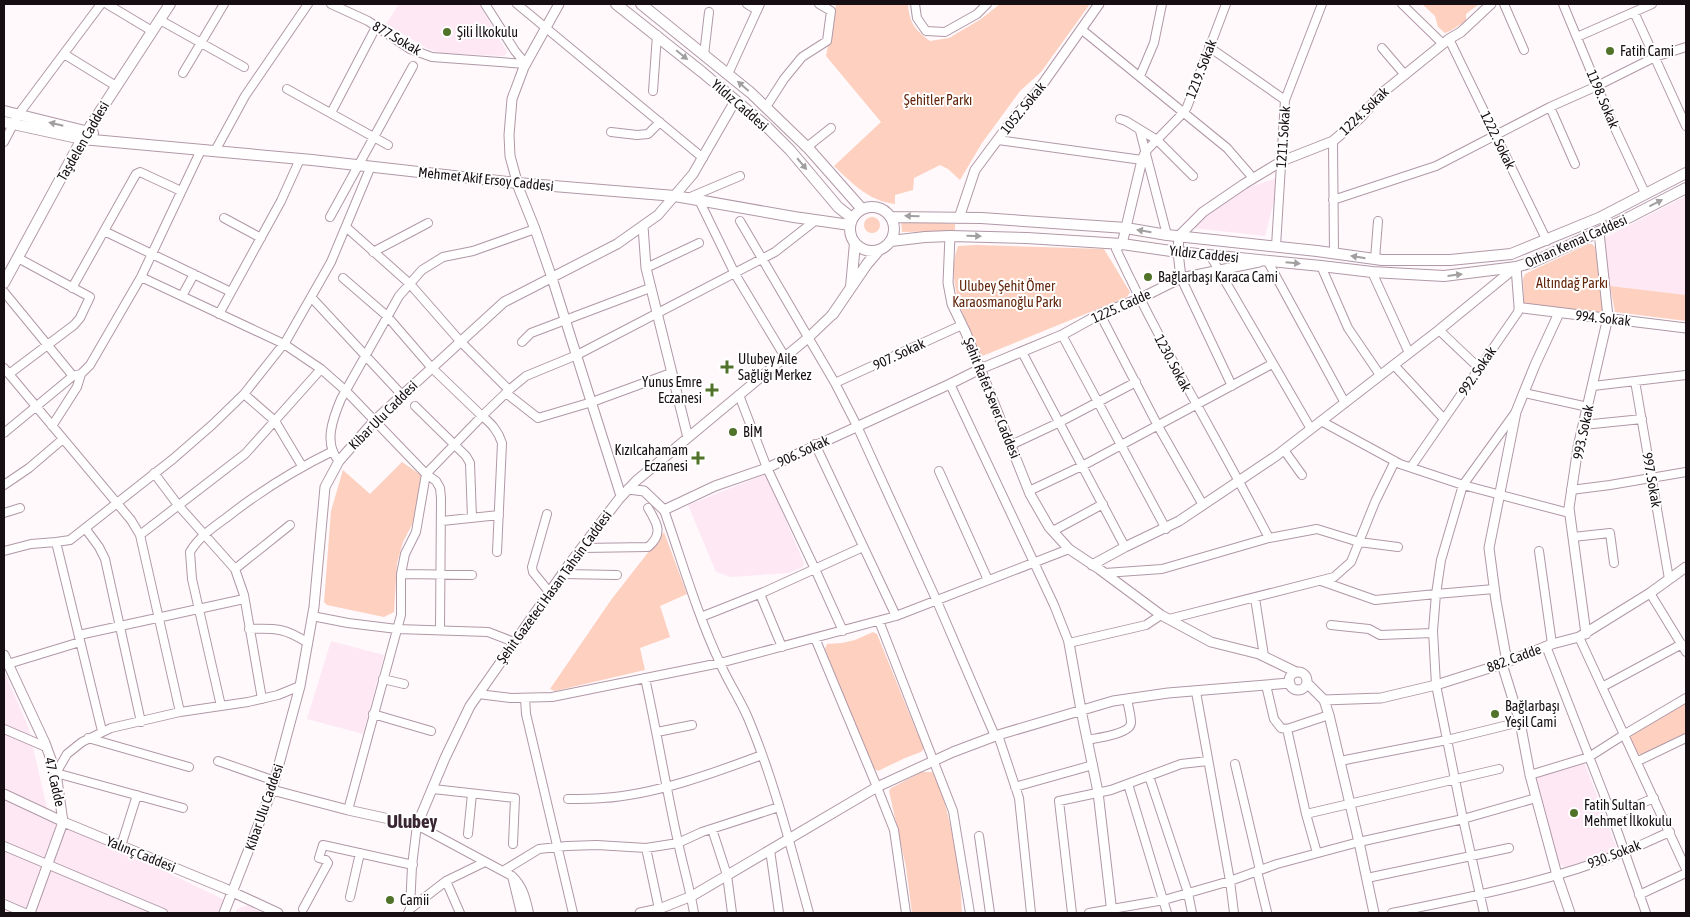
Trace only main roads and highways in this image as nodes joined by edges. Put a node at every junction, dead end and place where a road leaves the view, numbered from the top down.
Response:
1 (170, 4) edge
2 (616, 4) edge
3 (641, 4) edge
4 (4, 111) edge
5 (12, 121) edge
6 (85, 135) junction
7 (1686, 173) edge
8 (1686, 188) edge
9 (862, 209) junction
10 (891, 217) junction
11 (851, 222) junction
12 (891, 241) junction
13 (855, 243) junction
14 (879, 250) junction
15 (1511, 254) joint
16 (1516, 267) joint
17 (4, 283) edge
18 (851, 288) junction
19 (833, 314) road end

1 - 6 main road, Taşdelen Caddesi
2 -> 11 main road, Yıldız Caddesi
9 -> 3 main road, Yıldız Caddesi
4 - 5 main road, Mehmet Akif Ersoy Caddesi
5 - 6 main road, Mehmet Akif Ersoy Caddesi
6 - 11 main road, Mehmet Akif Ersoy Caddesi
6 - 17 main road, Taşdelen Caddesi
7 - 15 main road, Orhan Kemal Caddesi
16 -> 8 main road, Orhan Kemal Caddesi
9 - 10 main road, Yıldız Caddesi
9 - 11 main road
10 - 12 main road
15 -> 10 main road, Yıldız Caddesi
11 - 13 main road
12 - 14 main road
12 -> 16 main road, Yıldız Caddesi
13 - 14 main road
13 - 18 main road, Şehit Gazeteci Hasan Tahsin Caddesi
14 - 18 main road, Şehit Gazeteci Hasan Tahsin Caddesi
18 - 19 main road, Şehit Gazeteci Hasan Tahsin Caddesi

